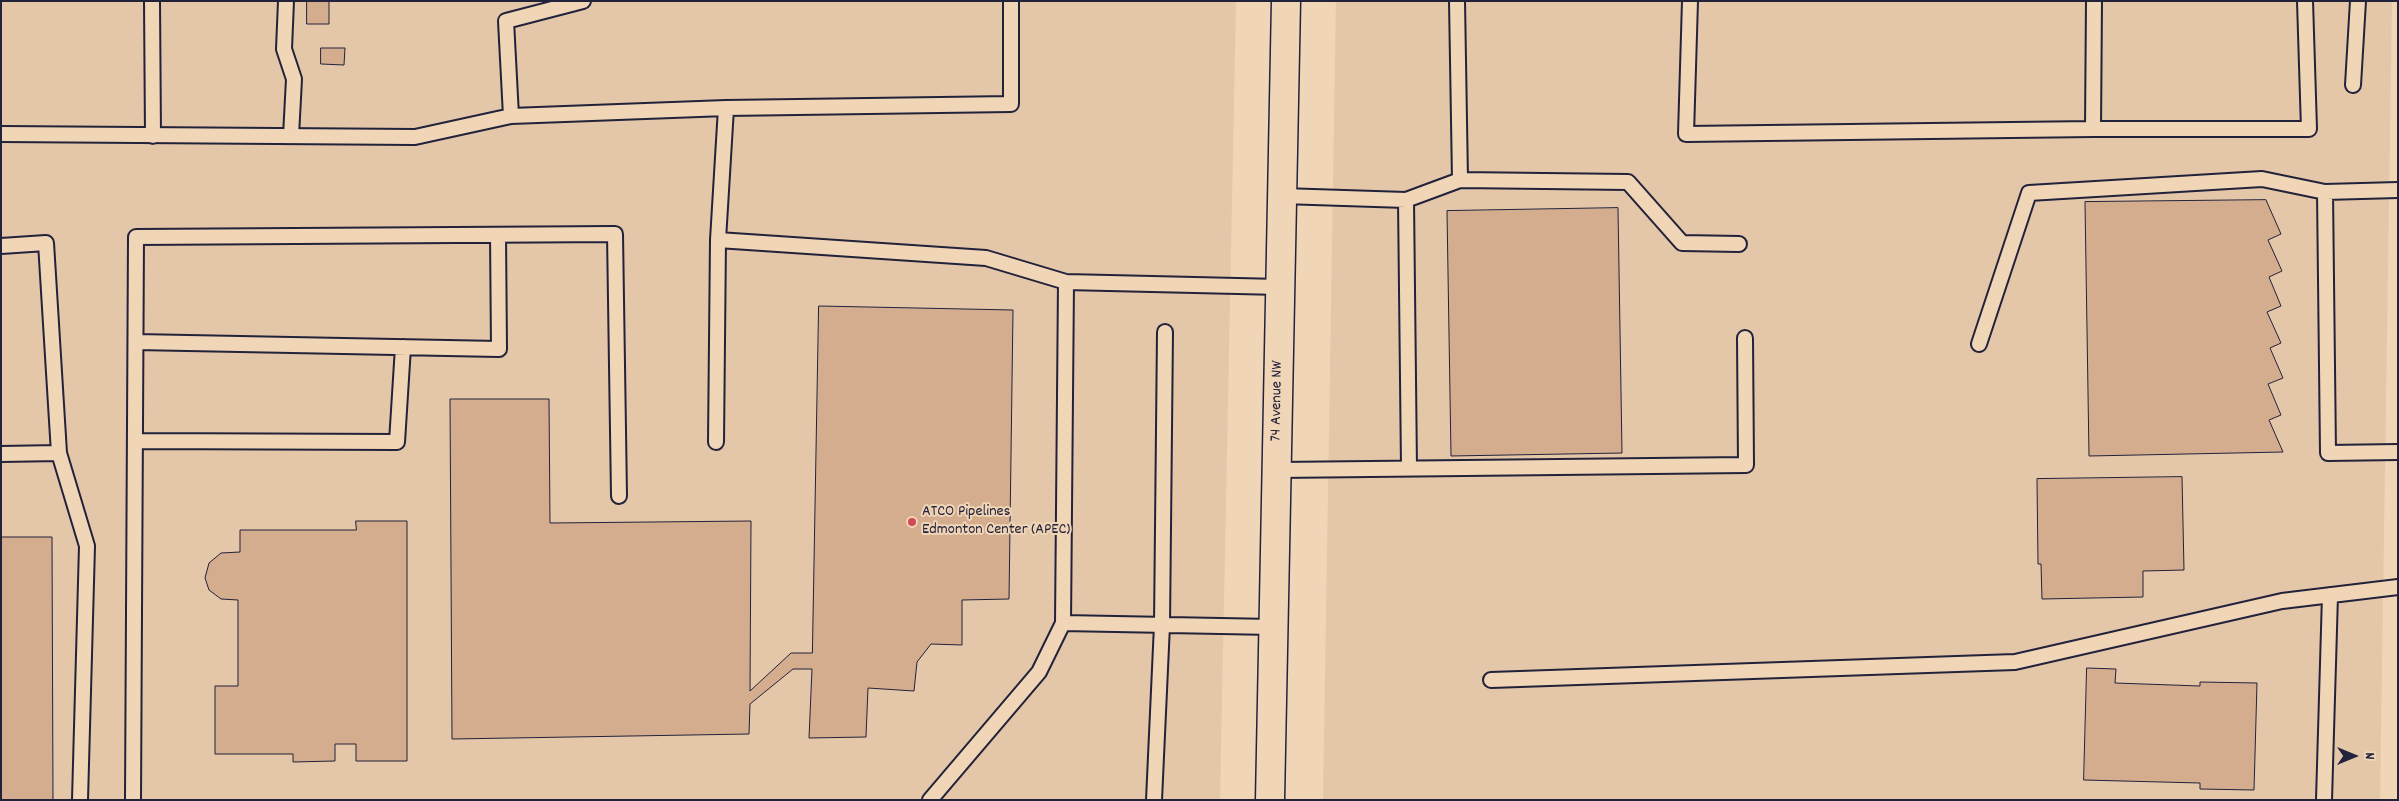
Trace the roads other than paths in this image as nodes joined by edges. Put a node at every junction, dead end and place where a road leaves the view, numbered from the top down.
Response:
1 (152, 1) edge
2 (286, 1) edge
3 (583, 1) edge
4 (1011, 1) edge
5 (1286, 1) edge
6 (1457, 1) edge
7 (1690, 1) edge
8 (2094, 1) edge
9 (2306, 1) edge
10 (2358, 1) edge
11 (2352, 85) dead end
12 (726, 108) junction
13 (511, 116) junction
14 (2093, 129) junction
15 (1, 134) edge
16 (154, 136) junction
17 (291, 136) junction
18 (1460, 180) junction
19 (2398, 190) edge
20 (2325, 192) junction
21 (1282, 196) junction
22 (1406, 200) junction
23 (498, 235) junction
24 (718, 240) junction
25 (1739, 244) dead end
26 (1, 246) edge
27 (1066, 282) junction
28 (1280, 286) junction
29 (1164, 332) dead end
30 (1745, 338) dead end
31 (136, 342) junction
32 (1979, 344) dead end
33 (403, 347) junction
34 (135, 441) junction
35 (716, 442) dead end
36 (2398, 452) edge
37 (59, 453) junction
38 (1, 454) edge
39 (1409, 468) junction
40 (1276, 470) junction
41 (619, 496) dead end
42 (2398, 587) edge
43 (2330, 595) junction
44 (1063, 623) junction
45 (1162, 624) junction
46 (1273, 627) junction
47 (1491, 680) dead end
48 (80, 800) edge
49 (133, 800) edge
50 (930, 800) edge
51 (1154, 800) edge
52 (1270, 800) edge
53 (2324, 800) edge

1 - 16 lane
2 - 17 lane
3 - 13 lane
4 - 12 lane
5 - 21 street, 74 Avenue NW
6 - 18 lane
7 - 14 lane
8 - 14 lane
9 - 14 lane
10 - 11 lane
12 - 13 lane
12 - 24 lane
13 - 17 lane
15 - 16 lane
16 - 17 lane
18 - 22 lane
18 - 25 lane
19 - 20 lane
20 - 32 lane
20 - 36 lane
21 - 22 lane
21 - 28 street, 74 Avenue NW
22 - 39 lane
23 - 31 lane
23 - 33 lane
23 - 41 lane
24 - 27 lane
24 - 35 lane
26 - 37 lane
27 - 28 lane
27 - 44 lane
28 - 40 street, 74 Avenue NW
29 - 45 lane
30 - 39 lane
31 - 33 lane
31 - 34 lane
33 - 34 lane
34 - 49 lane
37 - 38 lane
37 - 48 lane
39 - 40 lane
40 - 46 street, 74 Avenue NW
42 - 43 lane
43 - 47 lane
43 - 53 lane
44 - 45 lane
44 - 50 lane
45 - 46 lane
45 - 51 lane
46 - 52 street, 74 Avenue NW

